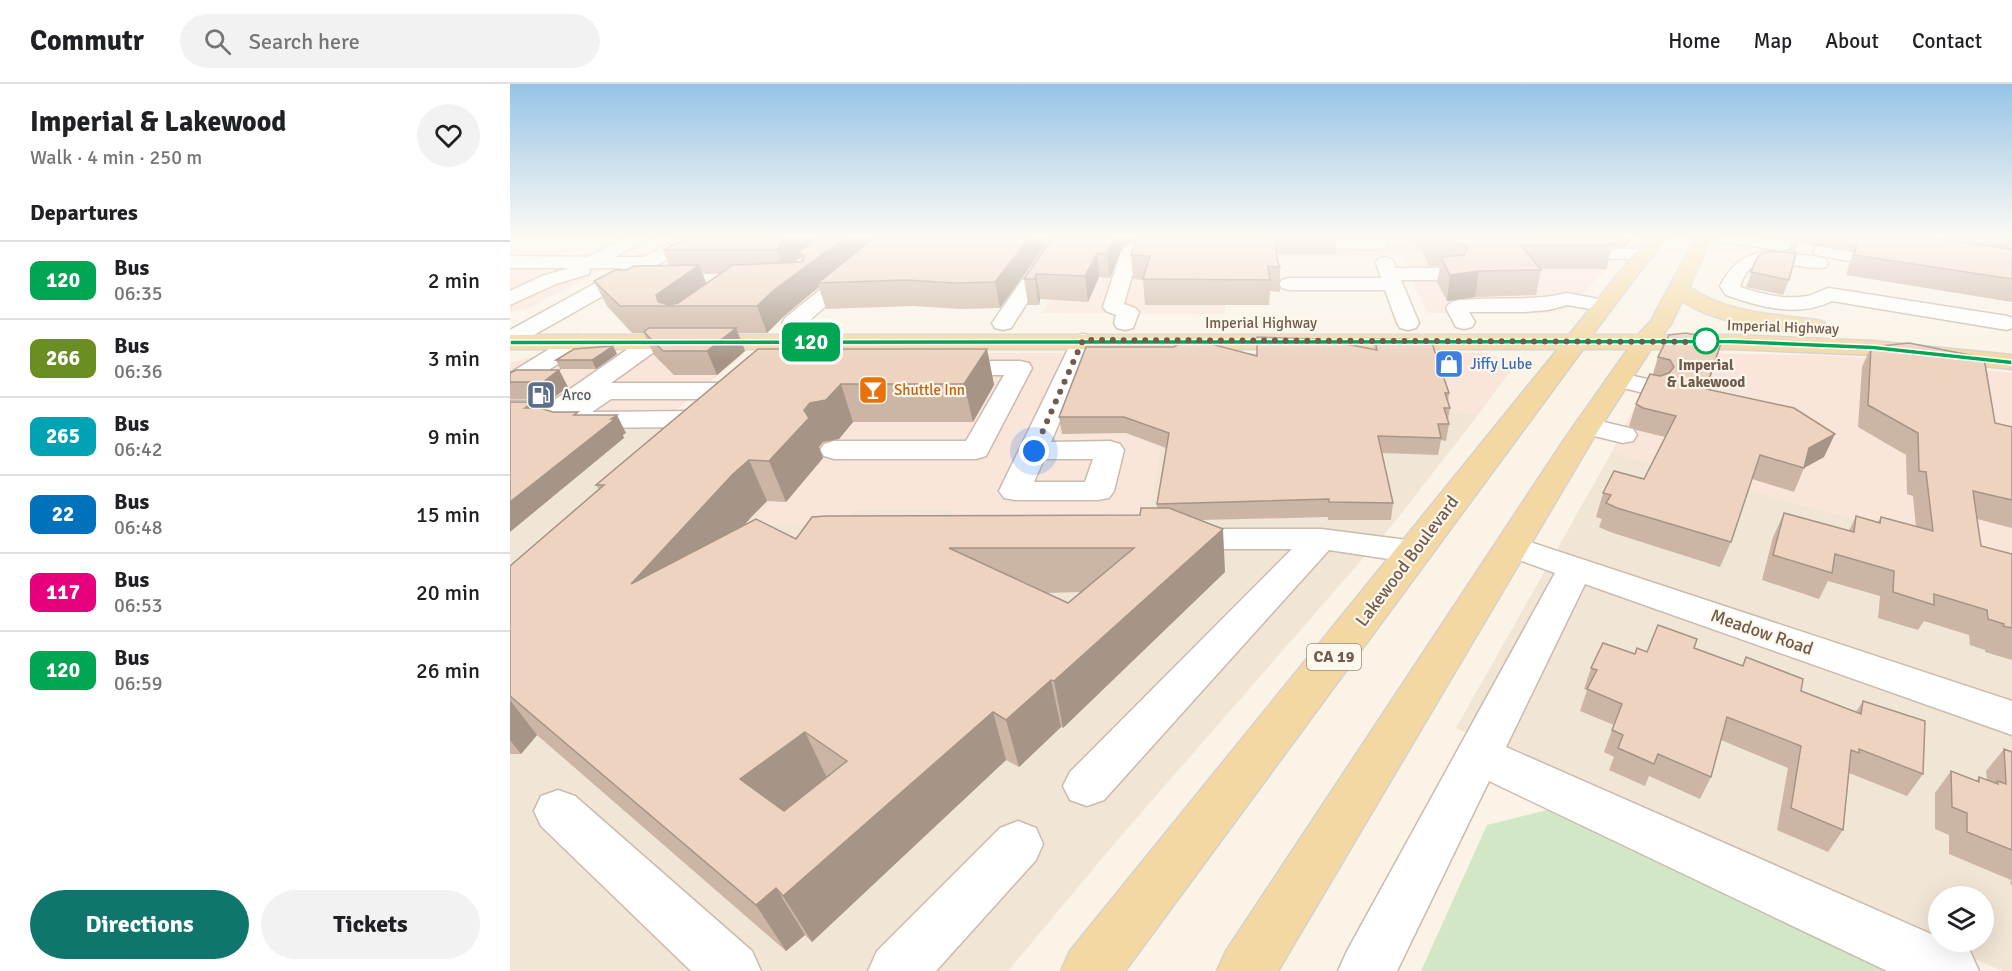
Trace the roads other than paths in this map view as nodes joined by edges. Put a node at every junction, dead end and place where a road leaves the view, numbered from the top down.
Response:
1 (553, 278) edge
2 (618, 278) edge
3 (848, 278) edge
4 (1033, 278) edge
5 (1122, 278) edge
6 (1346, 278) edge
7 (1392, 278) edge
8 (1624, 278) edge
9 (1683, 278) edge
10 (1734, 278) edge
11 (1825, 278) edge
12 (510, 280) edge
13 (549, 280) junction
14 (610, 283) junction
15 (657, 283) edge
16 (1289, 284) dead end
17 (1831, 287) junction
18 (1678, 289) junction
19 (510, 300) edge
20 (1602, 305) junction
21 (1530, 314) junction
22 (1004, 322) junction
23 (510, 323) edge
24 (539, 323) junction
25 (1125, 323) junction
26 (1408, 323) junction
27 (2009, 331) edge
28 (788, 332) junction
29 (1582, 332) junction
30 (1652, 333) junction
31 (1035, 340) junction
32 (1083, 340) junction
33 (510, 341) edge
34 (577, 342) junction
35 (653, 342) junction
36 (1826, 343) junction
37 (2012, 345) edge
38 (2012, 362) edge
39 (927, 368) edge
40 (1020, 368) junction
41 (518, 375) edge
42 (742, 379) junction
43 (1619, 380) junction
44 (604, 385) junction
45 (1653, 387) edge
46 (510, 409) edge
47 (696, 419) junction
48 (1588, 426) junction
49 (1623, 435) dead end
50 (669, 442) edge
51 (834, 450) dead end
52 (1034, 451) dead end
53 (1142, 538) edge
54 (1321, 539) junction
55 (1512, 546) junction
56 (1415, 552) junction
57 (1575, 568) junction
58 (2012, 718) edge
59 (1477, 755) junction
60 (1087, 786) dead end
61 (558, 811) dead end
62 (1018, 844) dead end
63 (732, 971) edge
64 (897, 971) edge
65 (1090, 971) edge
66 (1246, 971) edge
67 (1367, 971) edge
68 (1950, 971) edge

1 - 13 street
2 - 14 street
3 - 28 street
4 - 22 street
5 - 25 street
6 - 16 street
7 - 26 street
8 - 20 main road, Lakewood Boulevard / CA 19
9 - 18 main road
10 - 17 street
11 - 17 street
12 - 13 street
13 - 19 street
14 - 15 street
14 - 24 street
17 - 27 street
18 - 30 main road
18 - 36 main road
20 - 21 street
20 - 29 main road, Lakewood Boulevard / CA 19
21 - 26 main road, Imperial Highway
21 - 29 main road, Imperial Highway
22 - 25 main road, Imperial Highway
22 - 28 main road, Imperial Highway
23 - 24 main road, Imperial Highway
24 - 28 main road, Imperial Highway
24 - 33 street
25 - 26 main road, Imperial Highway
28 - 31 main road, Imperial Highway
28 - 35 main road, Imperial Highway
28 - 42 street
29 - 30 main road, Imperial Highway
29 - 32 main road, Imperial Highway
29 - 56 main road, Lakewood Boulevard / CA 19
30 - 36 main road, Imperial Highway
30 - 36 main road, Imperial Highway
30 - 43 main road
31 - 32 main road, Imperial Highway
31 - 40 street
32 - 52 street
33 - 34 main road, Imperial Highway
34 - 35 main road, Imperial Highway
34 - 41 street
35 - 44 street
36 - 37 main road, Imperial Highway
36 - 38 main road, Imperial Highway
39 - 40 street
40 - 51 street
41 - 44 street
42 - 44 street
42 - 47 street
43 - 45 street
43 - 48 main road
44 - 46 street
44 - 47 street
47 - 50 street
48 - 49 street
48 - 55 main road
53 - 54 street
54 - 56 street
54 - 60 street
55 - 57 street, Meadow Road
55 - 66 main road
56 - 65 main road, Lakewood Boulevard / CA 19
57 - 58 street, Meadow Road
57 - 59 street
59 - 67 street
59 - 68 street
61 - 63 street
62 - 64 street

